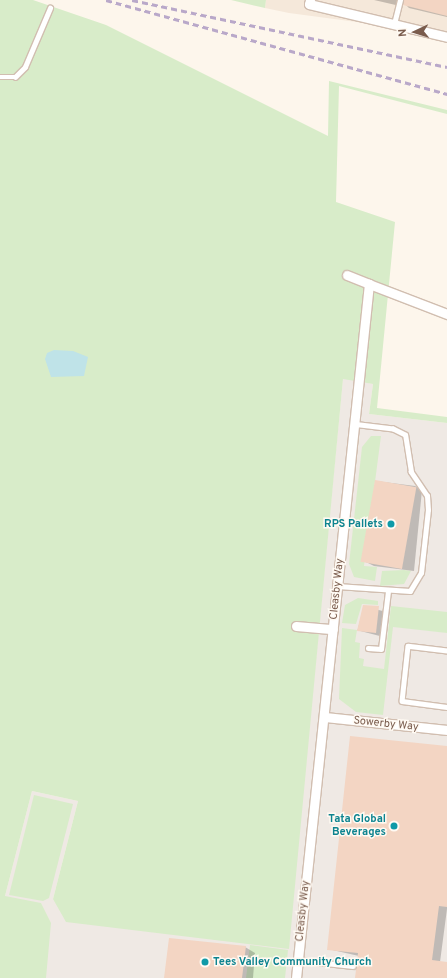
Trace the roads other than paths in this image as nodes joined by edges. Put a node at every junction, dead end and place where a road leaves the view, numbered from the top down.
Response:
1 (310, 0) edge
2 (400, 0) edge
3 (50, 8) dead end
4 (394, 24) junction
5 (447, 36) edge
6 (0, 77) edge
7 (347, 274) dead end
8 (369, 284) junction
9 (447, 314) edge
10 (354, 424) junction
11 (337, 586) junction
12 (388, 591) junction
13 (296, 626) dead end
14 (333, 629) junction
15 (368, 648) dead end
16 (447, 651) edge
17 (447, 706) edge
18 (325, 717) junction
19 (447, 730) edge
20 (298, 960) junction
21 (353, 966) dead end
22 (296, 978) edge

1 - 4 street
2 - 4 lane
3 - 6 lane
4 - 5 street
7 - 8 street
8 - 9 street
8 - 10 street, Cleasby Way
10 - 11 street, Cleasby Way
10 - 12 lane
11 - 12 lane
11 - 14 street, Cleasby Way
12 - 15 lane
13 - 14 street
14 - 18 street, Cleasby Way
16 - 17 lane
18 - 19 street, Sowerby Way
18 - 20 street, Cleasby Way
20 - 21 lane
20 - 22 street, Cleasby Way

